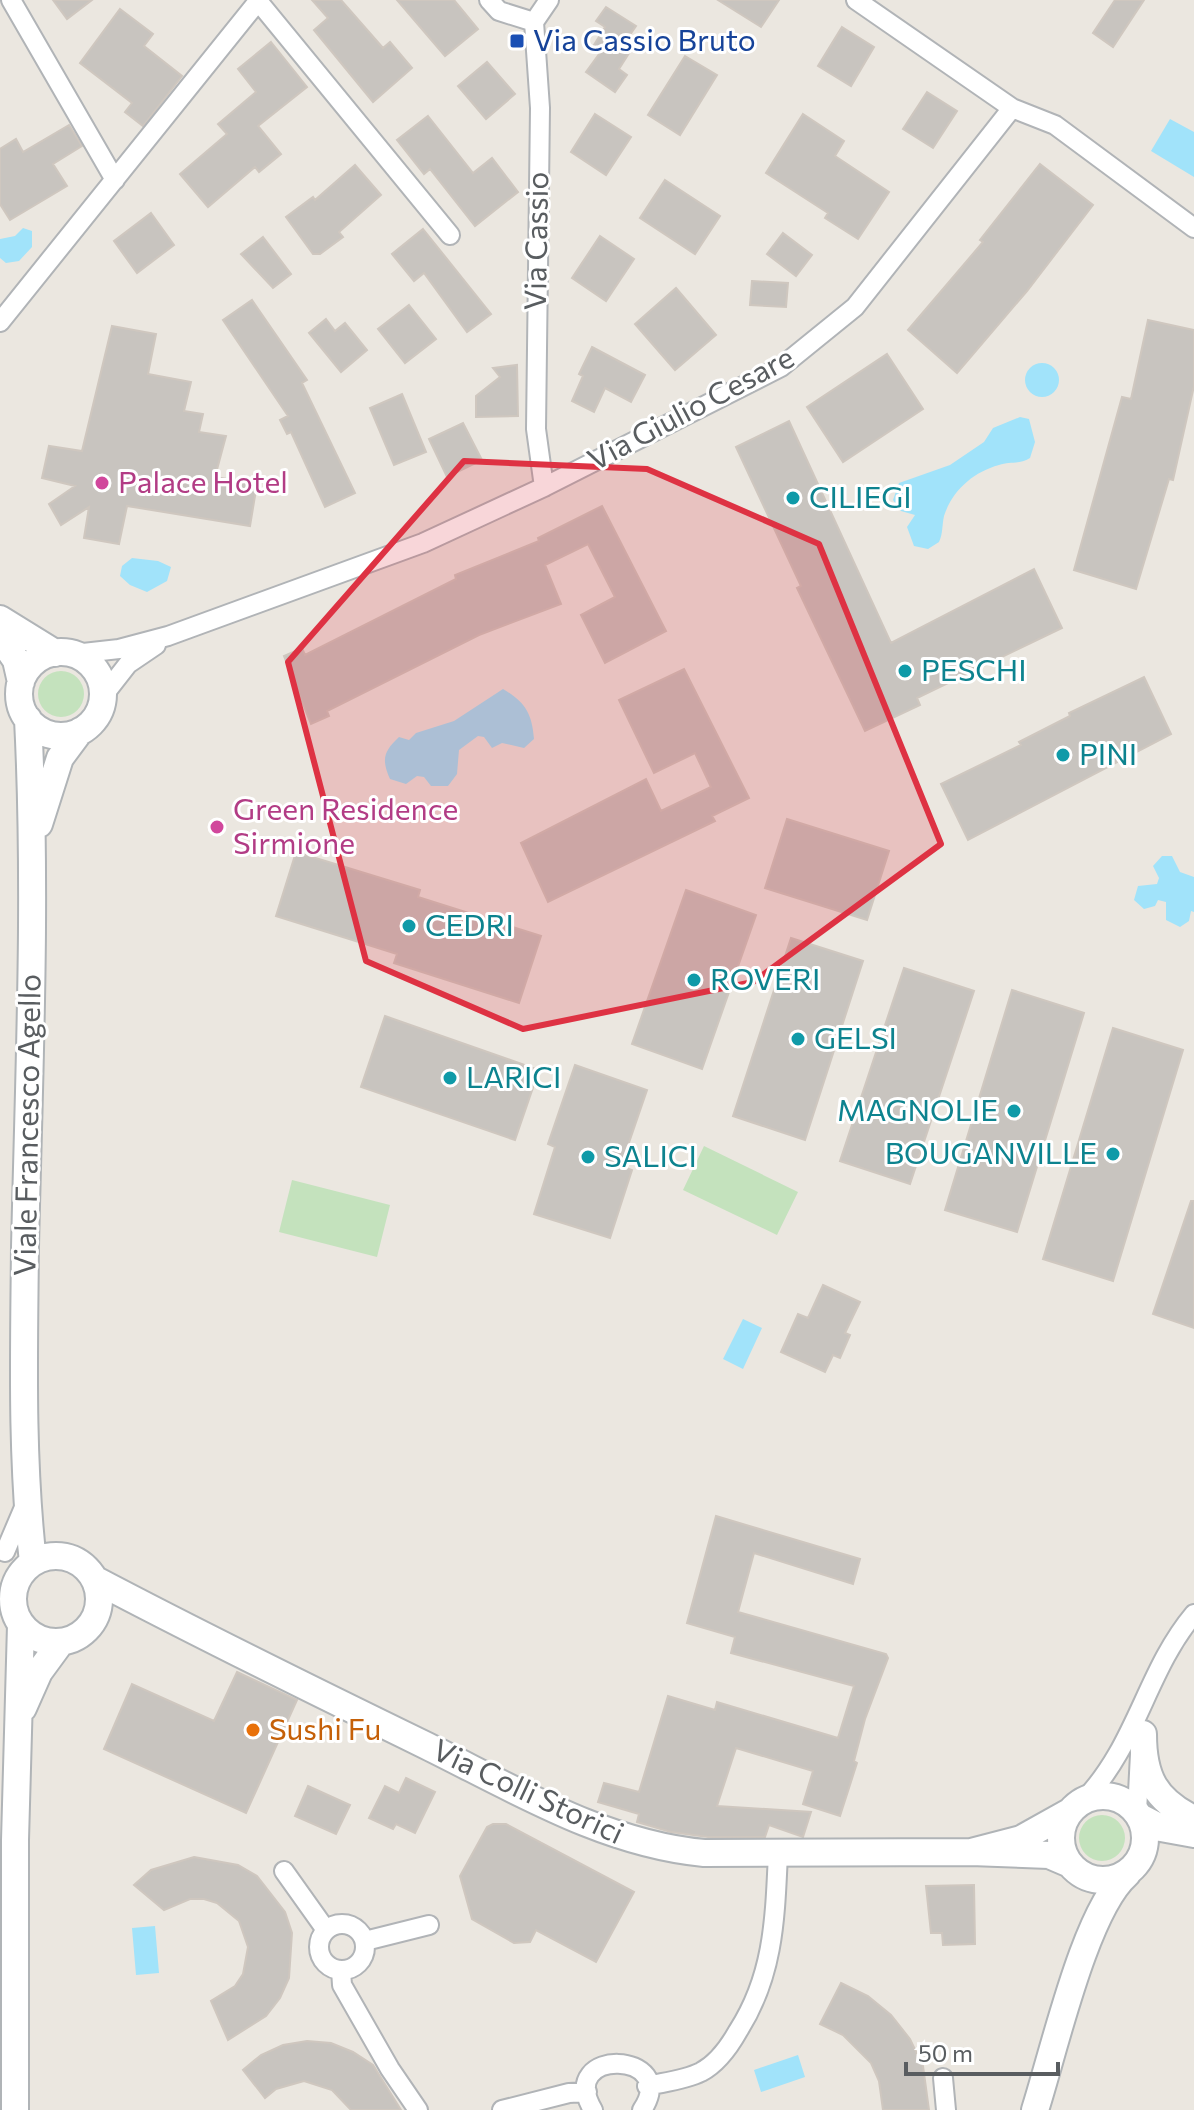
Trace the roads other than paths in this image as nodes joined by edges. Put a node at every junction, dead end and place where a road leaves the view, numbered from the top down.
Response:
1 (11, 0) edge
2 (258, 0) edge
3 (489, 0) edge
4 (549, 0) edge
5 (856, 0) edge
6 (534, 22) junction
7 (1012, 108) junction
8 (115, 180) junction
9 (1194, 228) edge
10 (450, 235) dead end
11 (0, 322) edge
12 (544, 487) junction
13 (0, 619) edge
14 (168, 636) junction
15 (0, 637) edge
16 (65, 653) junction
17 (21, 682) junction
18 (103, 696) junction
19 (28, 719) junction
20 (80, 731) junction
21 (34, 843) junction
22 (26, 1502) junction
23 (71, 1558) junction
24 (15, 1559) edge
25 (94, 1579) junction
26 (1194, 1614) edge
27 (162, 1616) junction
28 (21, 1625) junction
29 (86, 1630) junction
30 (61, 1642) junction
31 (1161, 1670) junction
32 (19, 1718) junction
33 (1143, 1734) junction
34 (1076, 1806) junction
35 (1138, 1814) junction
36 (1194, 1819) edge
37 (1194, 1834) edge
38 (1194, 1843) edge
39 (971, 1852) junction
40 (778, 1853) junction
41 (1135, 1866) junction
42 (1075, 1869) junction
43 (284, 1871) dead end
44 (429, 1925) dead end
45 (326, 1930) junction
46 (1091, 1931) junction
47 (365, 1941) junction
48 (341, 1970) junction
49 (943, 2078) dead end
50 (647, 2086) junction
51 (590, 2101) edge
52 (15, 2110) edge
53 (418, 2110) edge
54 (502, 2110) edge
55 (642, 2110) edge
56 (946, 2110) edge
57 (1035, 2110) edge

1 - 8 street
2 - 8 street
2 - 10 street
3 - 6 street
4 - 6 street
5 - 7 street
6 - 12 street, Via Cassio
7 - 9 street
7 - 12 street, Via Giulio Cesare
8 - 11 street
12 - 14 street, Via Giulio Cesare
13 - 16 main road
14 - 16 street, Via Giulio Cesare
14 - 18 street, Via Giulio Cesare
15 - 17 main road
16 - 17 main road
16 - 18 main road
17 - 19 main road
18 - 20 main road
19 - 20 main road
19 - 21 main road, Viale Francesco Agello
20 - 21 main road, Viale Francesco Agello
21 - 22 main road, Viale Francesco Agello
22 - 23 main road
22 - 24 main road, Viale Francesco Agello
23 - 24 main road
23 - 25 main road
24 - 28 main road
25 - 27 main road, Via Colli Storici
25 - 29 main road
26 - 31 street
27 - 29 main road, Via Colli Storici
27 - 40 main road, Via Colli Storici
28 - 30 main road
28 - 32 main road
29 - 30 main road
30 - 32 main road
31 - 33 street
31 - 34 street
32 - 52 main road
33 - 35 street
33 - 36 main road
34 - 35 main road, Via Colli Storici
34 - 39 main road, Via Colli Storici
34 - 42 main road
35 - 37 main road, Via Colli Storici
35 - 41 main road
38 - 41 main road, Via Colli Storici
39 - 40 main road, Via Colli Storici
39 - 42 main road, Via Colli Storici
40 - 50 street
41 - 42 main road, Via Colli Storici
41 - 46 main road
42 - 46 main road
43 - 45 street
44 - 47 street
45 - 47 street
45 - 48 street
46 - 57 main road
47 - 48 street
48 - 53 street
49 - 56 street
50 - 51 street
50 - 55 street
51 - 54 street

